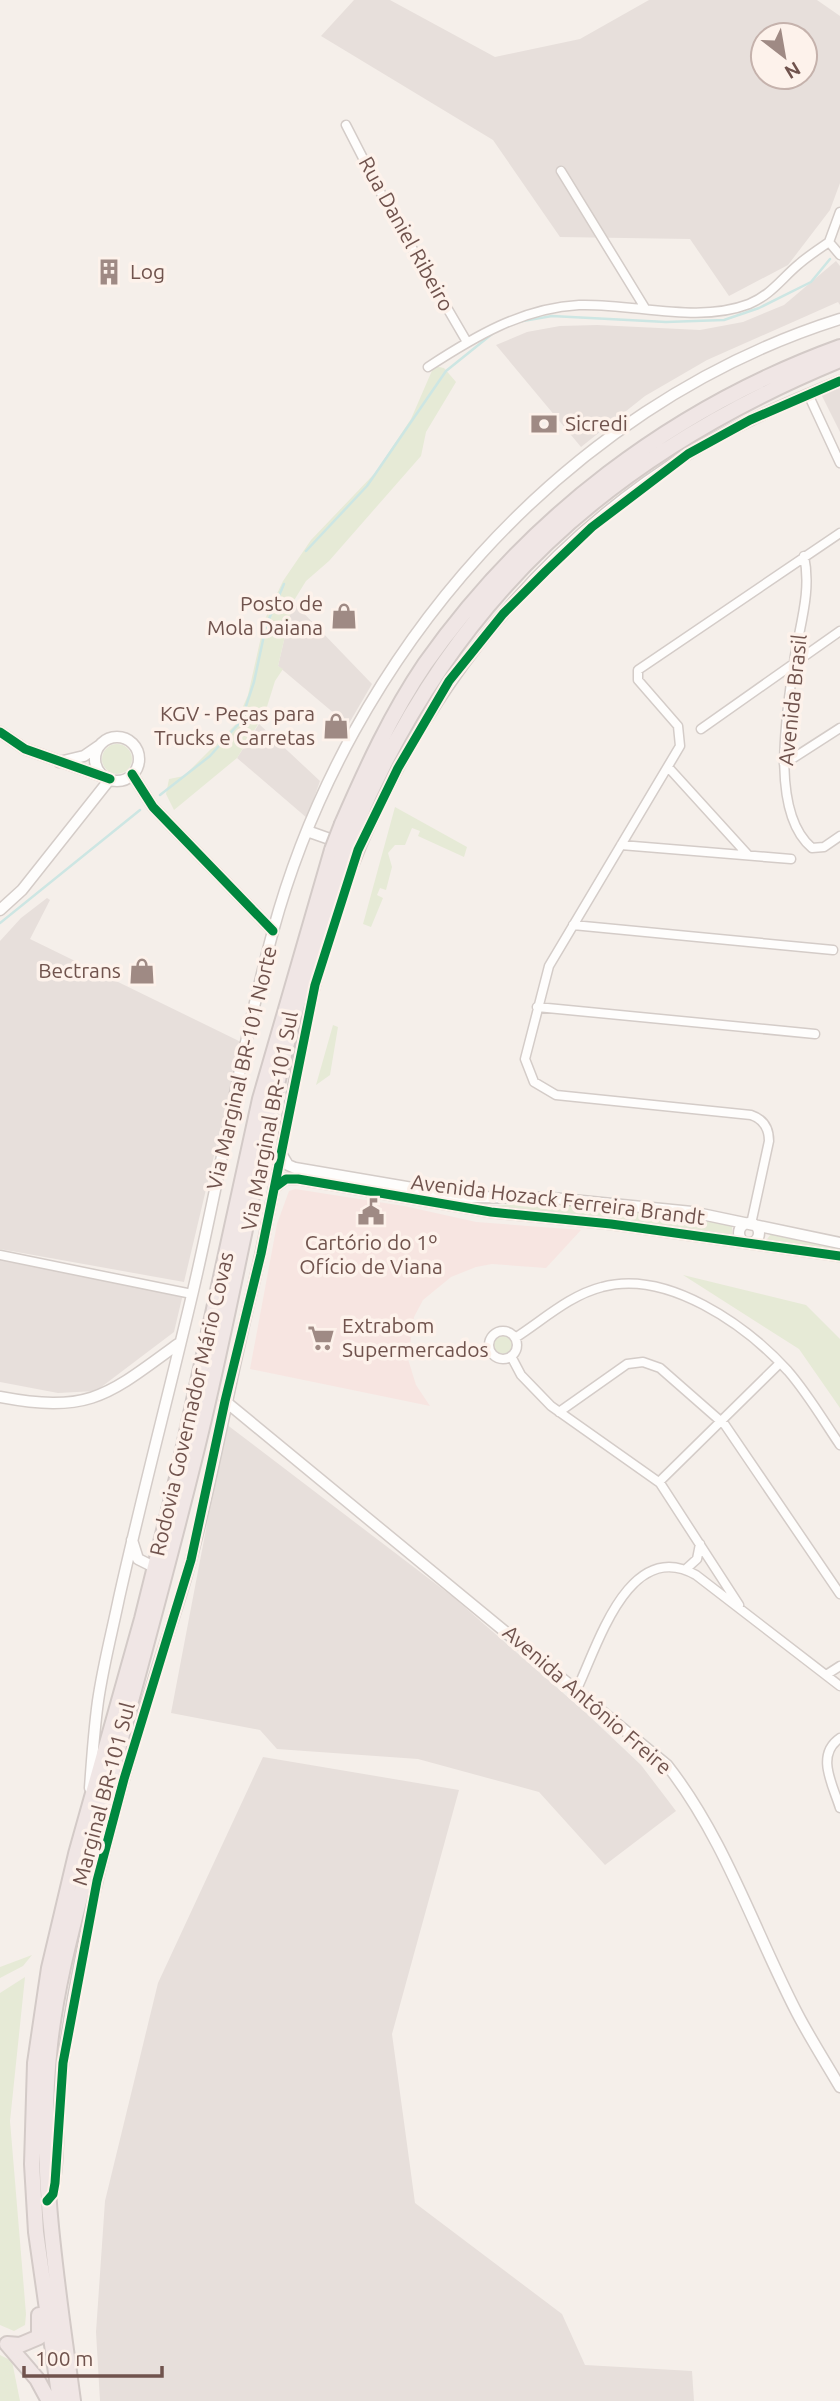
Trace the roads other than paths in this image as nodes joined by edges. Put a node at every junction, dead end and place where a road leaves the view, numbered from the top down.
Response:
1 (346, 125) dead end
2 (561, 171) dead end
3 (840, 212) edge
4 (829, 242) junction
5 (840, 255) edge
6 (645, 308) junction
7 (840, 319) edge
8 (467, 341) junction
9 (840, 347) edge
10 (840, 360) edge
11 (428, 367) dead end
12 (840, 381) edge
13 (808, 394) junction
14 (840, 463) edge
15 (840, 533) edge
16 (804, 556) junction
17 (840, 631) edge
18 (794, 662) junction
19 (840, 728) edge
20 (701, 729) dead end
21 (0, 732) edge
22 (100, 745) junction
23 (55, 762) junction
24 (784, 764) junction
25 (668, 767) junction
26 (132, 774) junction
27 (110, 779) junction
28 (348, 826) junction
29 (307, 831) junction
30 (840, 836) edge
31 (621, 845) junction
32 (345, 850) junction
33 (748, 855) junction
34 (791, 859) dead end
35 (0, 911) edge
36 (573, 925) junction
37 (273, 931) junction
38 (833, 950) dead end
39 (537, 1007) junction
40 (816, 1034) dead end
41 (282, 1154) junction
42 (275, 1187) junction
43 (432, 1192) junction
44 (422, 1201) junction
45 (751, 1224) junction
46 (840, 1243) edge
47 (749, 1244) junction
48 (0, 1255) edge
49 (840, 1256) edge
50 (192, 1294) junction
51 (515, 1338) junction
52 (178, 1344) junction
53 (511, 1356) junction
54 (780, 1363) junction
55 (0, 1396) edge
56 (225, 1401) junction
57 (559, 1412) junction
58 (721, 1421) junction
59 (840, 1445) edge
60 (659, 1482) junction
61 (132, 1539) junction
62 (700, 1544) junction
63 (191, 1560) junction
64 (152, 1566) dead end
65 (686, 1569) junction
66 (170, 1570) dead end
67 (840, 1594) edge
68 (743, 1611) junction
69 (840, 1665) edge
70 (826, 1675) junction
71 (840, 1686) edge
72 (577, 1689) junction
73 (840, 1738) edge
74 (840, 1808) edge
75 (88, 1809) junction
76 (840, 2088) edge
77 (32, 2164) junction
78 (47, 2201) junction
79 (4, 2343) edge
80 (48, 2401) edge
81 (60, 2401) edge
82 (73, 2401) edge

1 - 8 street, Rua Daniel Ribeiro
2 - 6 street
3 - 4 street
4 - 5 street
4 - 6 street
6 - 8 street
7 - 29 street, Via Marginal BR-101 Norte
8 - 11 street
9 - 28 highway, Rodovia Governador Mário Covas
10 - 28 highway, Rodovia Governador Mário Covas
12 - 13 street
13 - 14 street
13 - 32 street, Via Marginal BR-101 Sul
15 - 16 street
16 - 18 street, Avenida Brasil
16 - 25 street
17 - 18 street
18 - 20 street
18 - 24 street, Avenida Brasil
19 - 24 street
21 - 23 street
22 - 23 street
22 - 26 street
22 - 27 street
23 - 27 street
24 - 30 street, Avenida Brasil
25 - 31 street
25 - 33 street
26 - 27 street
26 - 37 street
27 - 35 street
28 - 32 highway, Rodovia Governador Mário Covas, bridge
29 - 32 street
29 - 37 street, Via Marginal BR-101 Norte
31 - 33 street
31 - 36 street
32 - 41 street, Via Marginal BR-101 Sul
32 - 75 highway, Rodovia Governador Mário Covas
32 - 78 highway, Rodovia Governador Mário Covas
33 - 34 street
36 - 38 street
36 - 39 street
37 - 50 street, Via Marginal BR-101 Norte
39 - 40 street
39 - 45 street
41 - 42 street, Via Marginal BR-101 Sul
41 - 43 street, Avenida Hozack Ferreira Brandt
42 - 44 street, Avenida Hozack Ferreira Brandt
42 - 56 street, Via Marginal BR-101 Sul
43 - 44 street
43 - 45 street, Avenida Hozack Ferreira Brandt
44 - 47 street, Avenida Hozack Ferreira Brandt
45 - 46 street, Avenida Hozack Ferreira Brandt
45 - 47 street
47 - 49 street, Avenida Hozack Ferreira Brandt
48 - 50 street
50 - 52 street, Via Marginal BR-101 Norte
51 - 53 street
51 - 53 street
51 - 54 street
52 - 55 street
52 - 61 street, Via Marginal BR-101 Norte
53 - 57 street
54 - 58 street
54 - 59 street
56 - 63 street, Marginal BR-101 Sul
56 - 72 street, Avenida Antônio Freire
57 - 58 street
57 - 60 street
58 - 60 street
58 - 67 street
60 - 62 street
61 - 64 street
61 - 75 street, Via Marginal BR-101 Norte
62 - 65 street
62 - 68 street
63 - 66 street
63 - 78 street, Marginal BR-101 Sul
65 - 68 street
65 - 72 street
68 - 70 street
69 - 70 street
70 - 71 street
72 - 76 street, Avenida Antônio Freire
73 - 74 street
75 - 77 highway, Rodovia Governador Mário Covas
77 - 79 highway
77 - 81 highway, Rodovia Governador Mário Covas
78 - 82 highway, Rodovia Governador Mário Covas
79 - 80 highway

